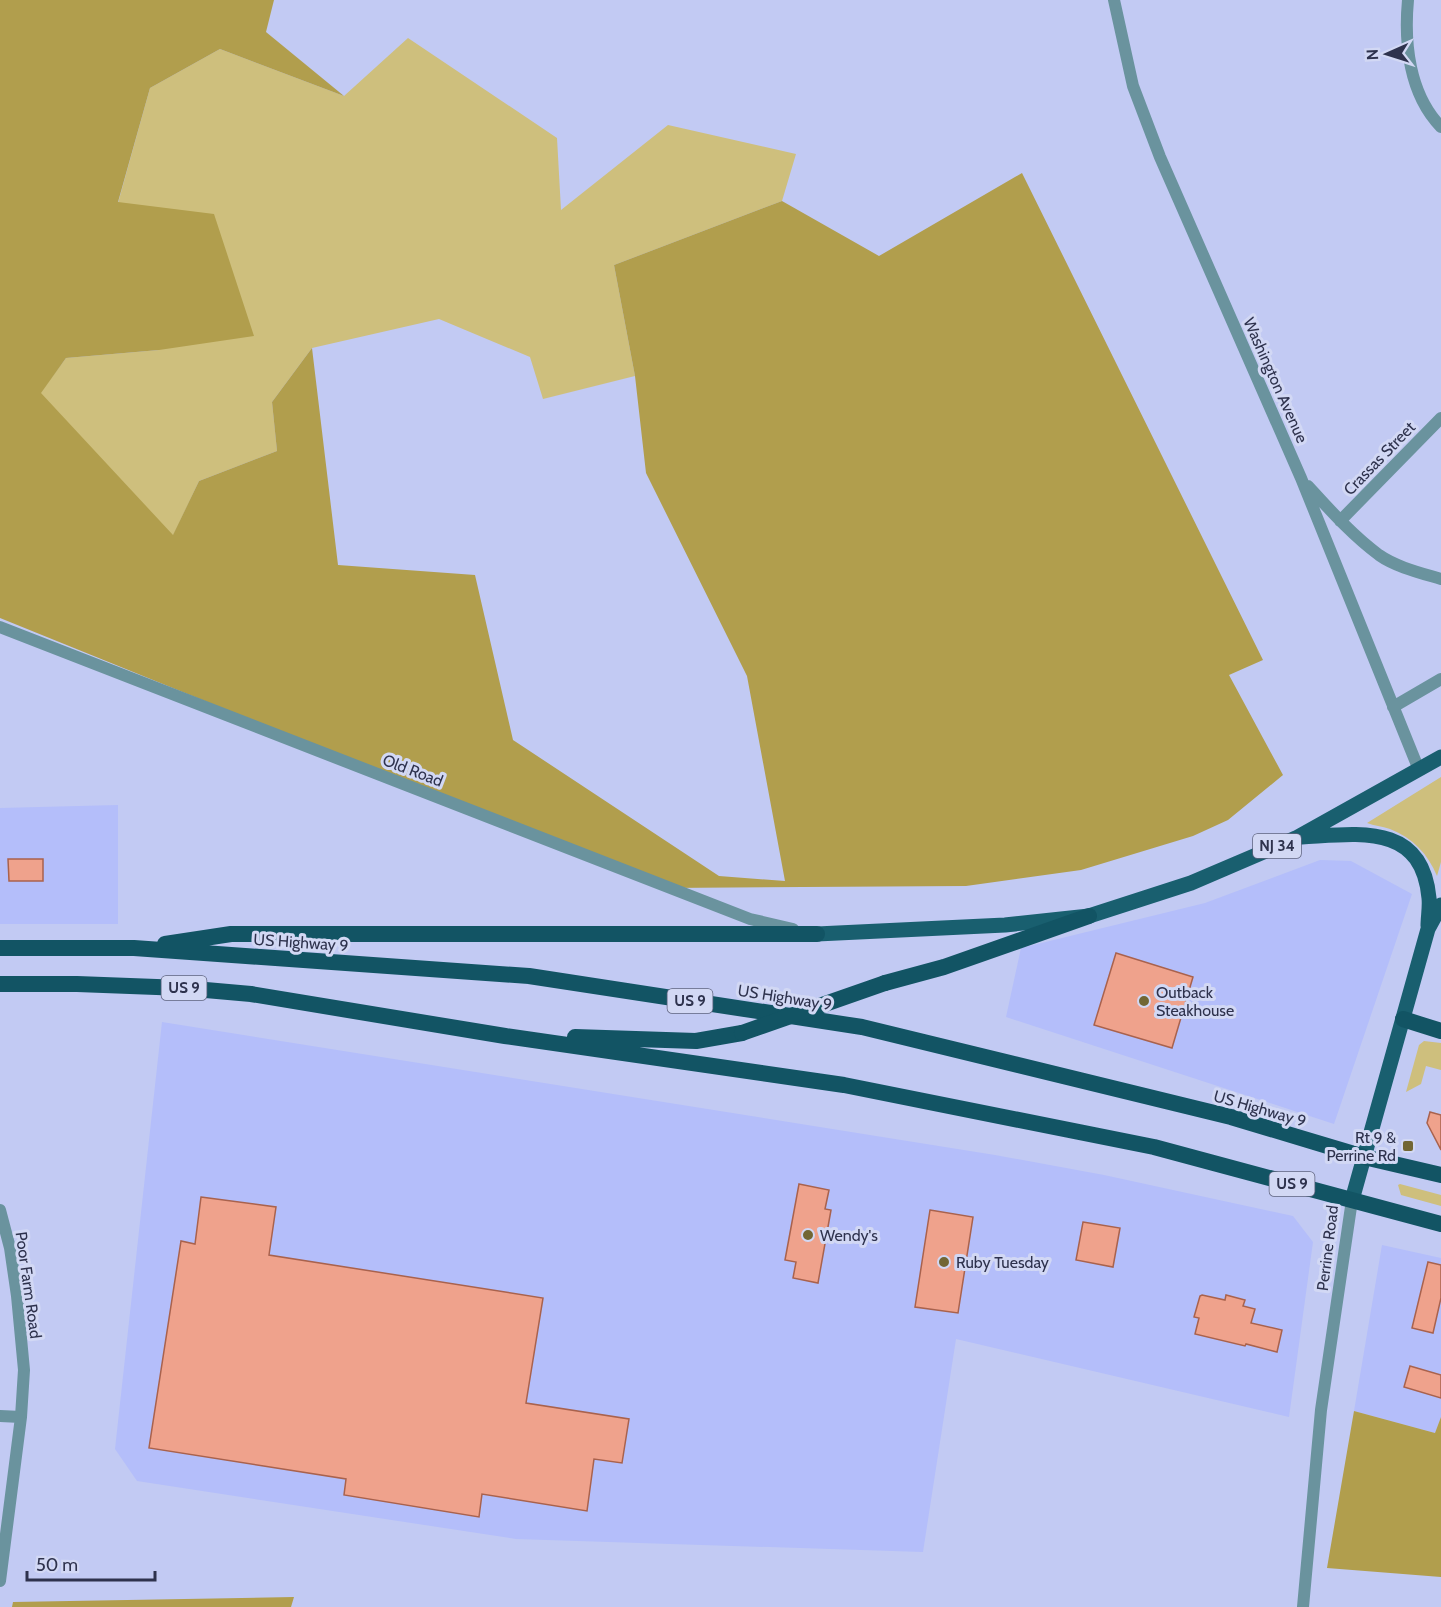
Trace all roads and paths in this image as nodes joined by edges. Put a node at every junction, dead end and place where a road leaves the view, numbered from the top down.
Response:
1 (1114, 0) edge
2 (1408, 0) edge
3 (1441, 127) edge
4 (1441, 418) edge
5 (1301, 478) junction
6 (1340, 521) junction
7 (1441, 579) edge
8 (0, 627) edge
9 (1441, 679) edge
10 (1393, 707) junction
11 (1441, 757) edge
12 (1419, 770) junction
13 (1296, 837) junction
14 (1441, 905) edge
15 (1089, 916) junction
16 (1428, 929) junction
17 (818, 934) junction
18 (0, 948) edge
19 (134, 948) junction
20 (0, 984) edge
21 (1402, 1019) junction
22 (1441, 1031) edge
23 (506, 1036) junction
24 (1364, 1157) junction
25 (1441, 1175) edge
26 (1352, 1200) junction
27 (0, 1210) edge
28 (1441, 1224) edge
29 (0, 1416) edge
30 (21, 1417) junction
31 (0, 1581) edge
32 (1303, 1607) edge

1 - 5 street, Washington Avenue
2 - 3 street
4 - 6 street, Crassas Street
5 - 6 street
5 - 10 street, Washington Avenue
6 - 7 street
8 - 17 street, Old Road
9 - 10 street
10 - 12 street, Washington Avenue
11 - 12 main road, NJ 34
12 - 13 main road, NJ 34
13 - 15 main road, NJ 34
13 - 16 main road
14 - 16 main road, Perrine Road
15 - 17 main road
15 - 23 highway, bridge
16 - 21 main road, Perrine Road
17 - 19 highway
18 - 19 highway, US Highway 9 / US 9
19 - 24 highway, US Highway 9 / US 9
20 - 23 highway, US 9
21 - 22 highway
21 - 24 main road, Perrine Road
23 - 26 highway, US 9
24 - 25 highway, US Highway 9 / US 9
24 - 26 main road, Perrine Road
26 - 28 highway, US 9
26 - 32 street, Perrine Road
27 - 30 street, Poor Farm Road
29 - 30 street
30 - 31 street, Poor Farm Road

